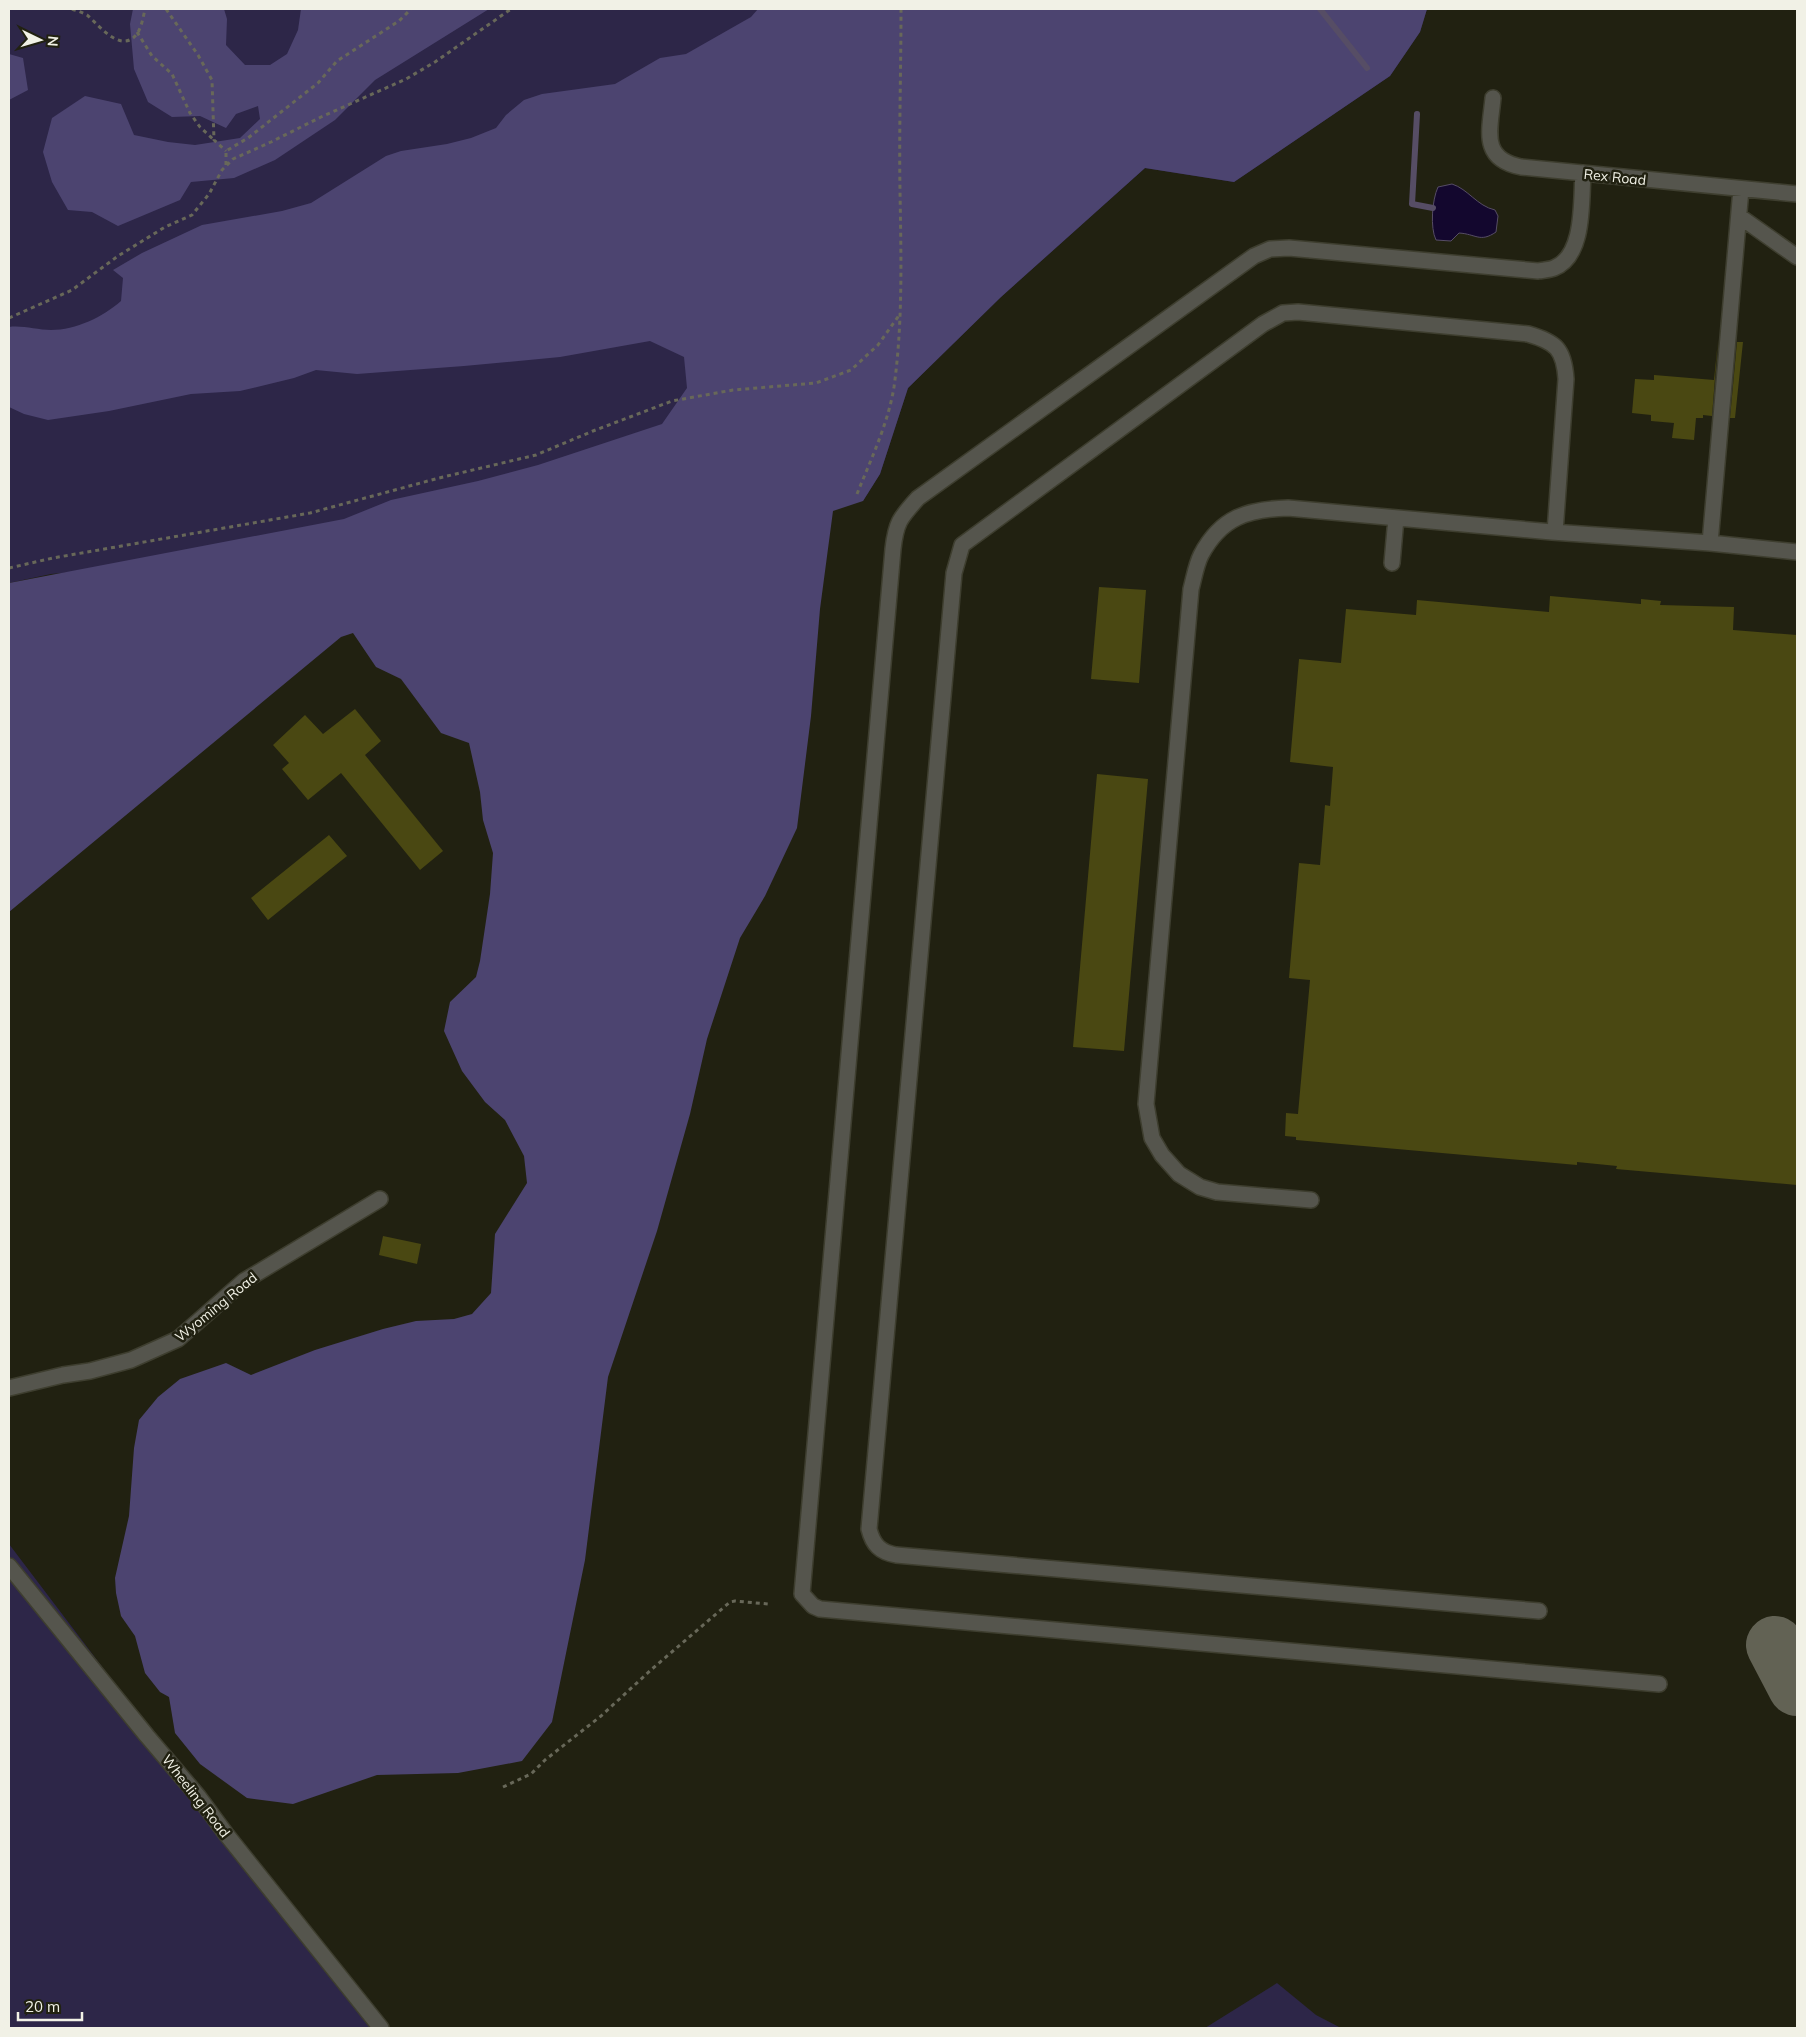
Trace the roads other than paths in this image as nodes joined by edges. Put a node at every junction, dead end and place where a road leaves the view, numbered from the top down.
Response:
1 (1493, 98) dead end
2 (1583, 173) junction
3 (1741, 189) junction
4 (1797, 194) edge
5 (1739, 216) junction
6 (1797, 257) edge
7 (1396, 518) junction
8 (1555, 532) junction
9 (1710, 542) junction
10 (1797, 552) edge
11 (1392, 564) dead end
12 (380, 1199) dead end
13 (1311, 1200) dead end
14 (9, 1388) edge
15 (9, 1566) edge
16 (1539, 1611) dead end
17 (1659, 1684) dead end
18 (381, 2028) edge

1 - 2 street, Rex Road
2 - 3 street, Rex Road
2 - 17 street
3 - 4 street, Rex Road
3 - 5 street
5 - 6 street
5 - 9 street
7 - 8 street
7 - 11 street
7 - 13 street
8 - 9 street
8 - 16 street
9 - 10 street
12 - 14 street, Wyoming Road
15 - 18 street, Wheeling Road

